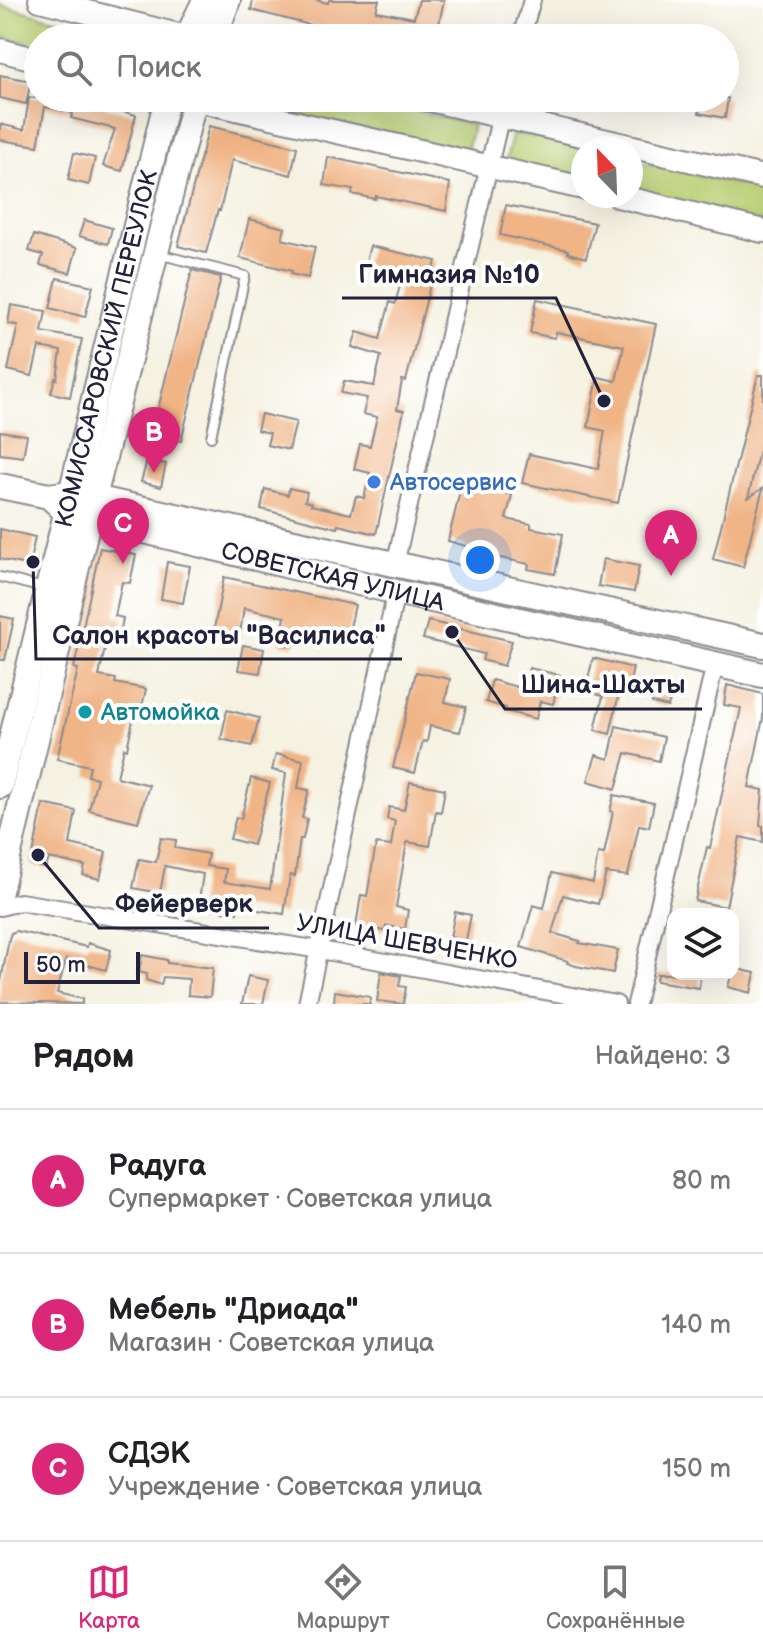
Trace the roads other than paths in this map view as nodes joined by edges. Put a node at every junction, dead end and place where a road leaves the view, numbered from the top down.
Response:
1 (40, 0) edge
2 (205, 0) edge
3 (228, 0) edge
4 (532, 0) edge
5 (133, 24) edge
6 (194, 24) edge
7 (219, 24) edge
8 (525, 24) edge
9 (0, 50) edge
10 (24, 56) edge
11 (164, 112) edge
12 (189, 112) edge
13 (250, 112) edge
14 (501, 112) edge
15 (521, 112) edge
16 (489, 165) junction
17 (763, 177) edge
18 (571, 185) edge
19 (643, 202) edge
20 (763, 231) edge
21 (156, 253) junction
22 (211, 437) dead end
23 (0, 486) edge
24 (74, 503) junction
25 (395, 564) junction
26 (0, 577) edge
27 (47, 589) junction
28 (396, 592) junction
29 (763, 645) edge
30 (715, 664) junction
31 (763, 675) edge
32 (0, 786) edge
33 (0, 891) edge
34 (0, 907) edge
35 (320, 950) junction
36 (307, 1004) edge
37 (616, 1004) edge
38 (636, 1004) edge

1 - 5 main road
2 - 6 main road
3 - 7 main road
4 - 8 street
9 - 10 main road
11 - 24 main road, КОМИССАРОВСКИЙ ПЕРЕУЛОК
12 - 21 main road, КОМИССАРОВСКИЙ ПЕРЕУЛОК
13 - 16 main road
14 - 16 street
15 - 17 main road
16 - 18 main road
16 - 25 street
19 - 20 main road
21 - 22 lane
21 - 24 main road, КОМИССАРОВСКИЙ ПЕРЕУЛОК
23 - 24 main road, СОВЕТСКАЯ УЛИЦА
24 - 25 main road, СОВЕТСКАЯ УЛИЦА
24 - 27 main road, КОМИССАРОВСКИЙ ПЕРЕУЛОК
24 - 28 main road, СОВЕТСКАЯ УЛИЦА
24 - 33 main road, КОМИССАРОВСКИЙ ПЕРЕУЛОК
25 - 29 main road, СОВЕТСКАЯ УЛИЦА
26 - 27 lane
27 - 32 main road, КОМИССАРОВСКИЙ ПЕРЕУЛОК
28 - 30 main road, СОВЕТСКАЯ УЛИЦА
28 - 35 street
30 - 31 main road, СОВЕТСКАЯ УЛИЦА
30 - 38 street
34 - 35 street, УЛИЦА ШЕВЧЕНКО
35 - 36 street
35 - 37 street, УЛИЦА ШЕВЧЕНКО

